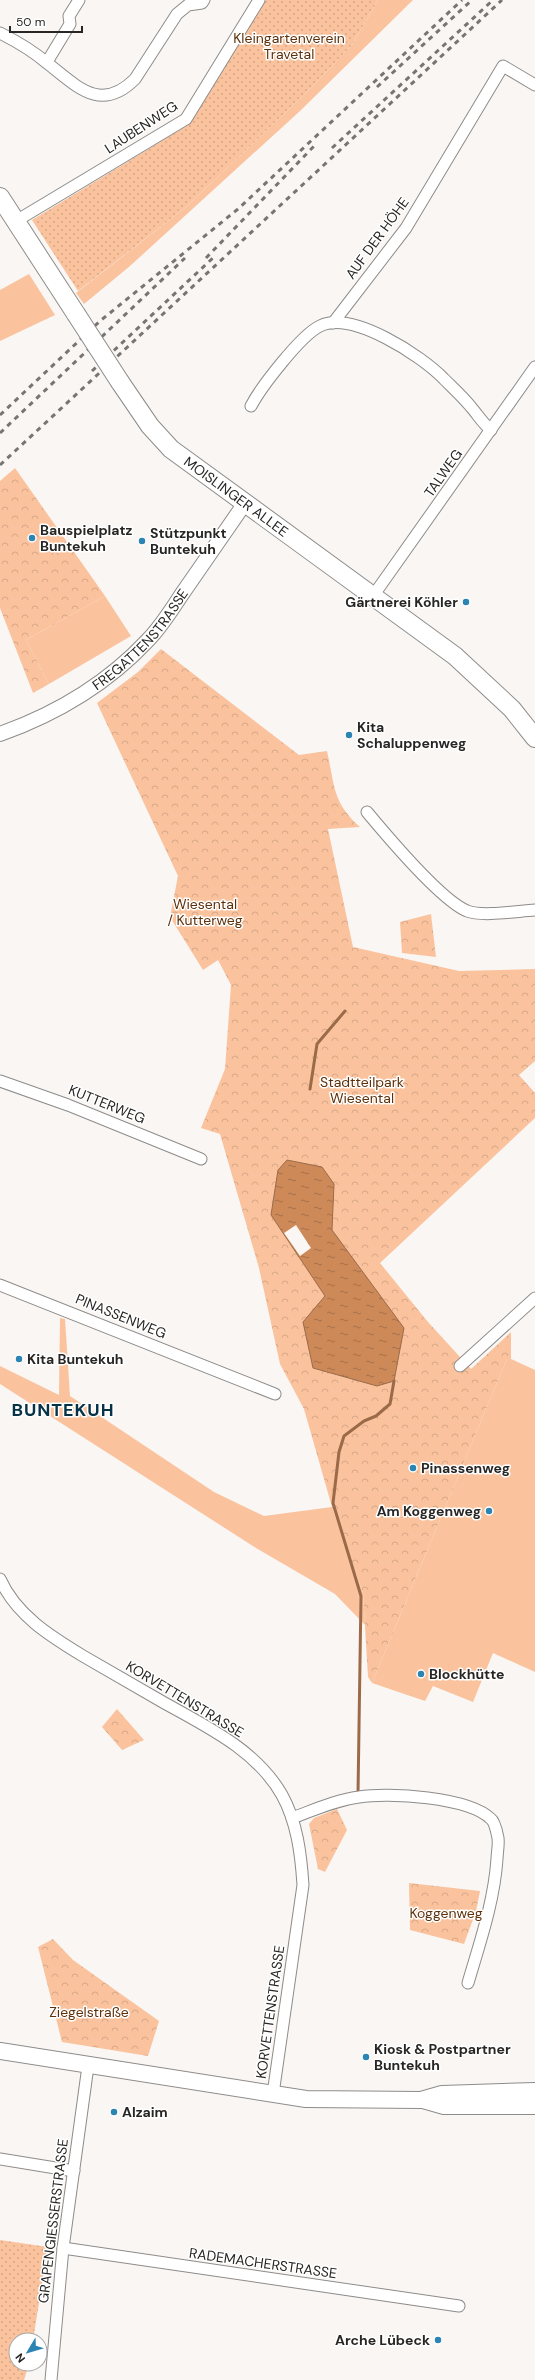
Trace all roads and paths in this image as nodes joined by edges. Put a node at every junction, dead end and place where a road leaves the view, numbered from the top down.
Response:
1 (79, 0) edge
2 (204, 0) edge
3 (259, 0) edge
4 (0, 33) edge
5 (47, 62) junction
6 (535, 84) edge
7 (0, 197) edge
8 (16, 221) junction
9 (333, 322) junction
10 (535, 367) edge
11 (531, 382) edge
12 (251, 406) dead end
13 (491, 430) junction
14 (245, 504) junction
15 (373, 596) junction
16 (0, 734) edge
17 (535, 738) edge
18 (367, 812) dead end
19 (535, 910) edge
20 (0, 1081) edge
21 (201, 1159) dead end
22 (0, 1285) edge
23 (535, 1298) edge
24 (460, 1366) dead end
25 (275, 1394) dead end
26 (0, 1579) edge
27 (292, 1818) junction
28 (468, 1983) dead end
29 (0, 2051) edge
30 (88, 2066) junction
31 (535, 2091) edge
32 (273, 2094) junction
33 (422, 2100) junction
34 (535, 2106) edge
35 (0, 2159) edge
36 (74, 2171) junction
37 (63, 2248) junction
38 (459, 2306) dead end
39 (51, 2380) edge

1 - 5 street
2 - 5 street
3 - 8 street, LAUBENWEG
4 - 5 street
6 - 9 street, AUF DER HÖHE
7 - 8 main road, MOISLINGER ALLEE
8 - 14 main road, MOISLINGER ALLEE, bridge
9 - 12 street
9 - 13 street
10 - 11 street, TALWEG
11 - 13 street, TALWEG
13 - 15 street, TALWEG
14 - 15 main road, MOISLINGER ALLEE
14 - 16 street, FREGATTENSTRASSE
15 - 17 main road, MOISLINGER ALLEE
18 - 19 street
20 - 21 street, KUTTERWEG
22 - 25 street, PINASSENWEG
23 - 24 street
26 - 27 street, KORVETTENSTRASSE
27 - 28 street
27 - 32 street, KORVETTENSTRASSE
29 - 30 main road
30 - 32 main road
30 - 36 street, GRAPENGIESSERSTRASSE
31 - 33 main road
32 - 33 main road
33 - 34 main road
35 - 36 street
36 - 37 street, GRAPENGIESSERSTRASSE
37 - 38 street, RADEMACHERSTRASSE
37 - 39 street, GRAPENGIESSERSTRASSE

